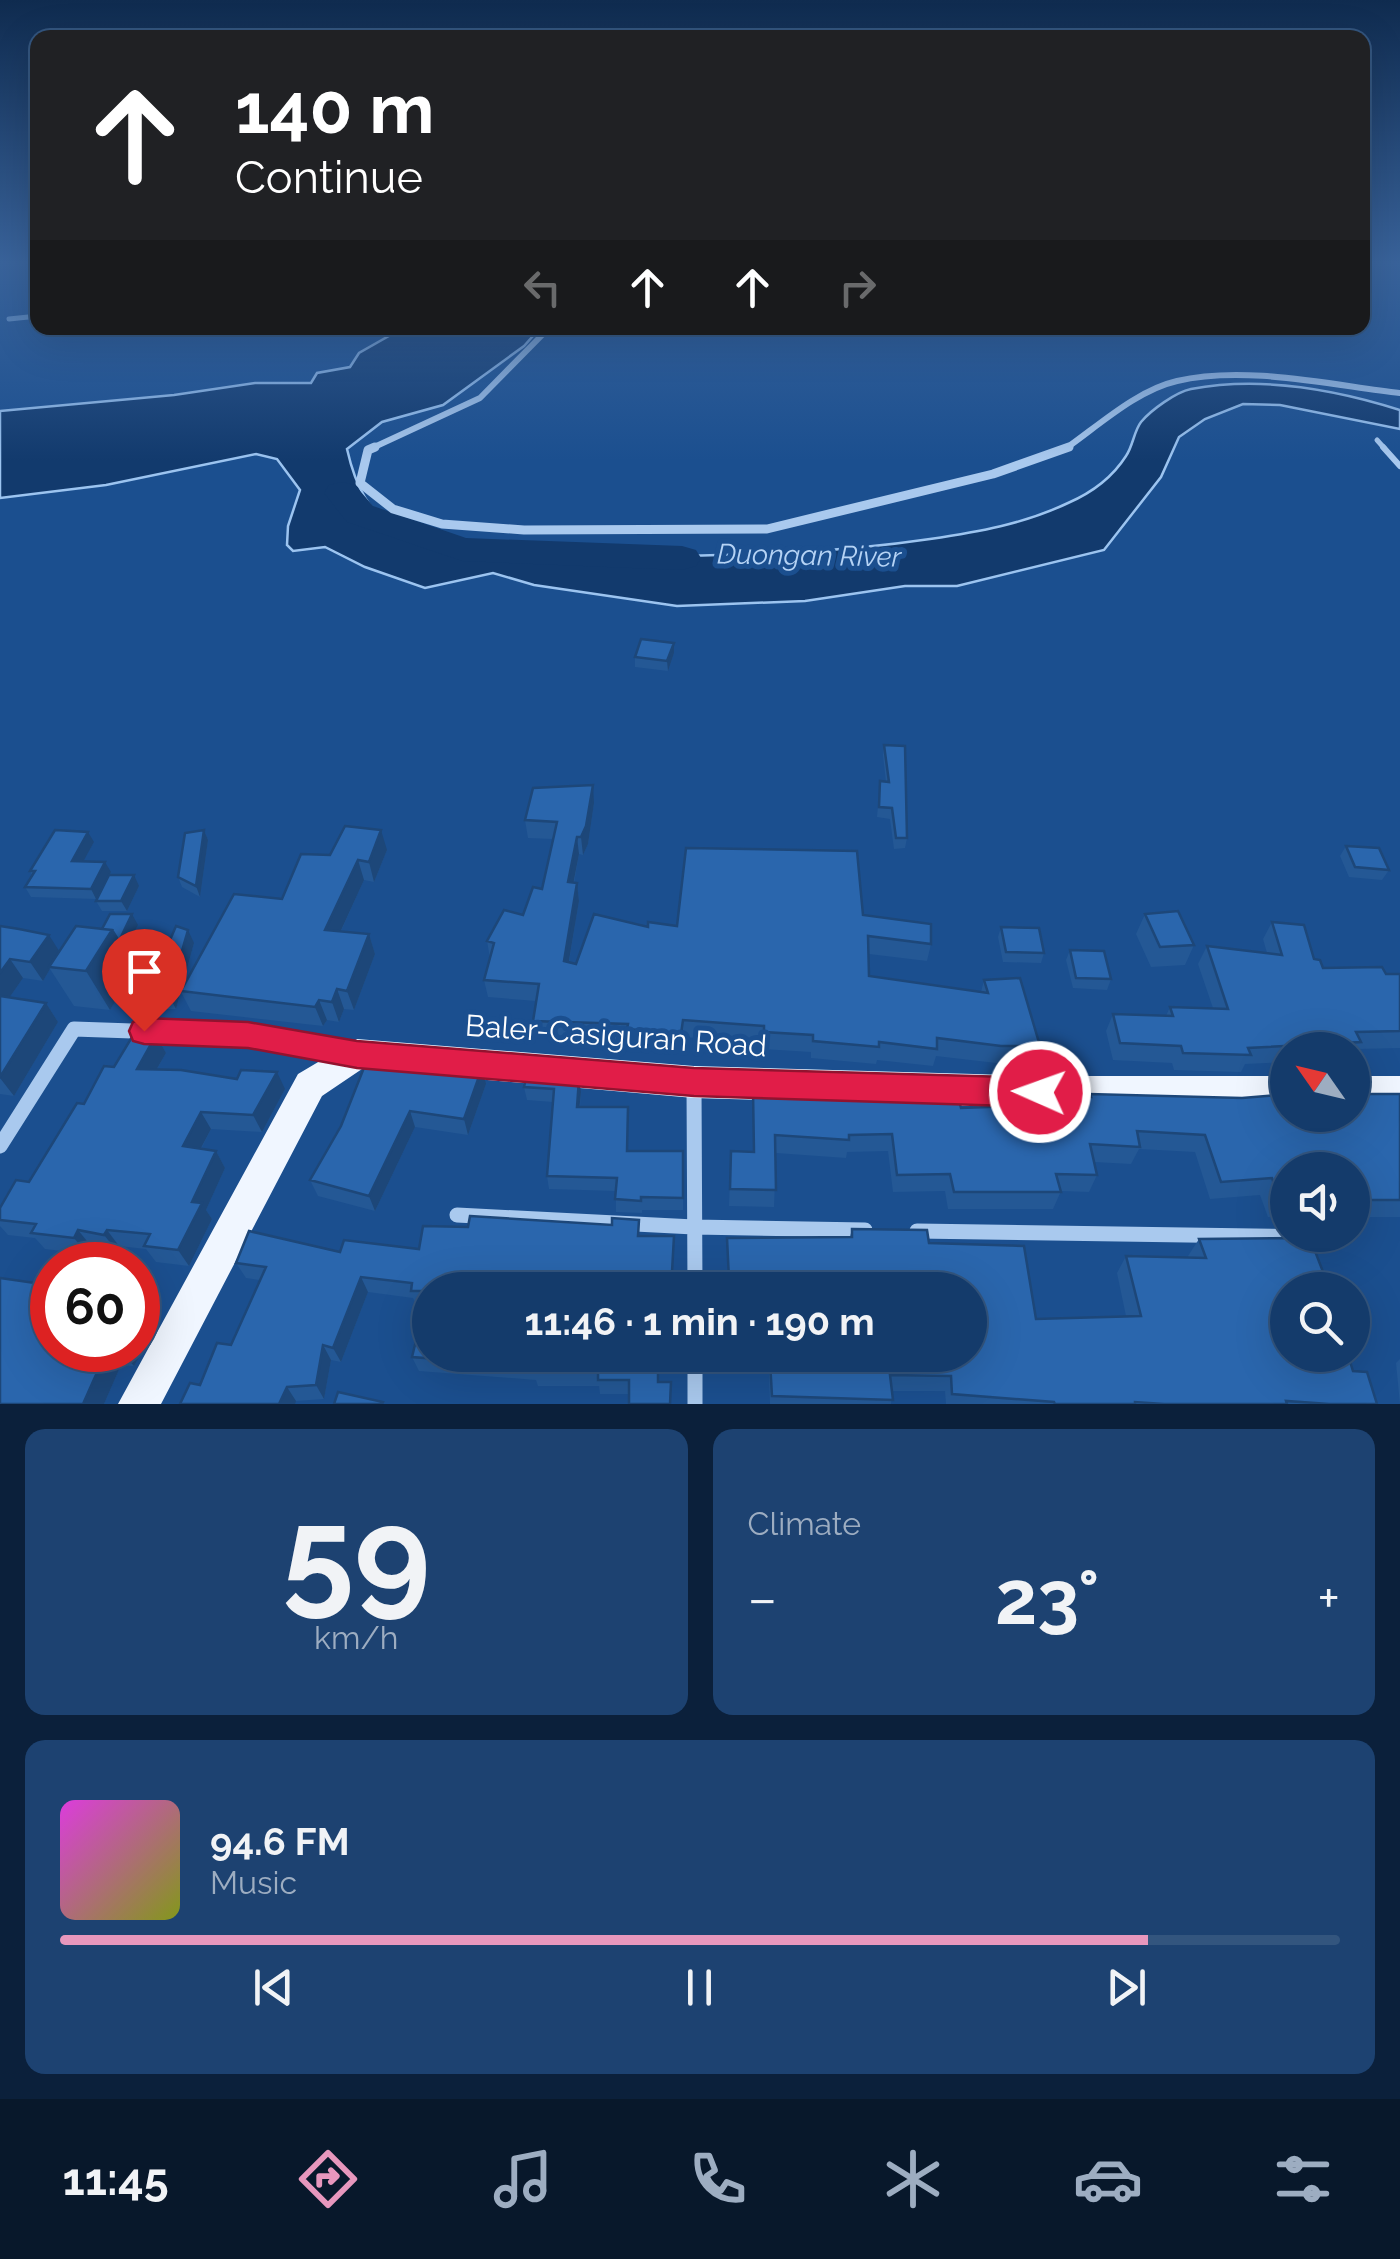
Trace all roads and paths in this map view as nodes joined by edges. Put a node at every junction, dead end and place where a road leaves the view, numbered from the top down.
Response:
1 (541, 335) edge
2 (1400, 394) edge
3 (1377, 440) dead end
4 (1400, 466) edge
5 (357, 1054) junction
6 (694, 1082) junction
7 (1270, 1092) edge
8 (1370, 1092) edge
9 (1400, 1092) edge
10 (0, 1146) edge
11 (456, 1215) dead end
12 (694, 1227) junction
13 (1270, 1236) edge
14 (694, 1272) edge
15 (695, 1372) edge
16 (139, 1404) edge
17 (695, 1404) edge

1 - 2 street
3 - 4 lane
5 - 6 main road, Baler-Casiguran Road
5 - 10 street
5 - 16 main road
6 - 7 main road, Baler-Casiguran Road
6 - 12 street
8 - 9 main road
11 - 12 street
12 - 13 street
12 - 14 street
15 - 17 street

